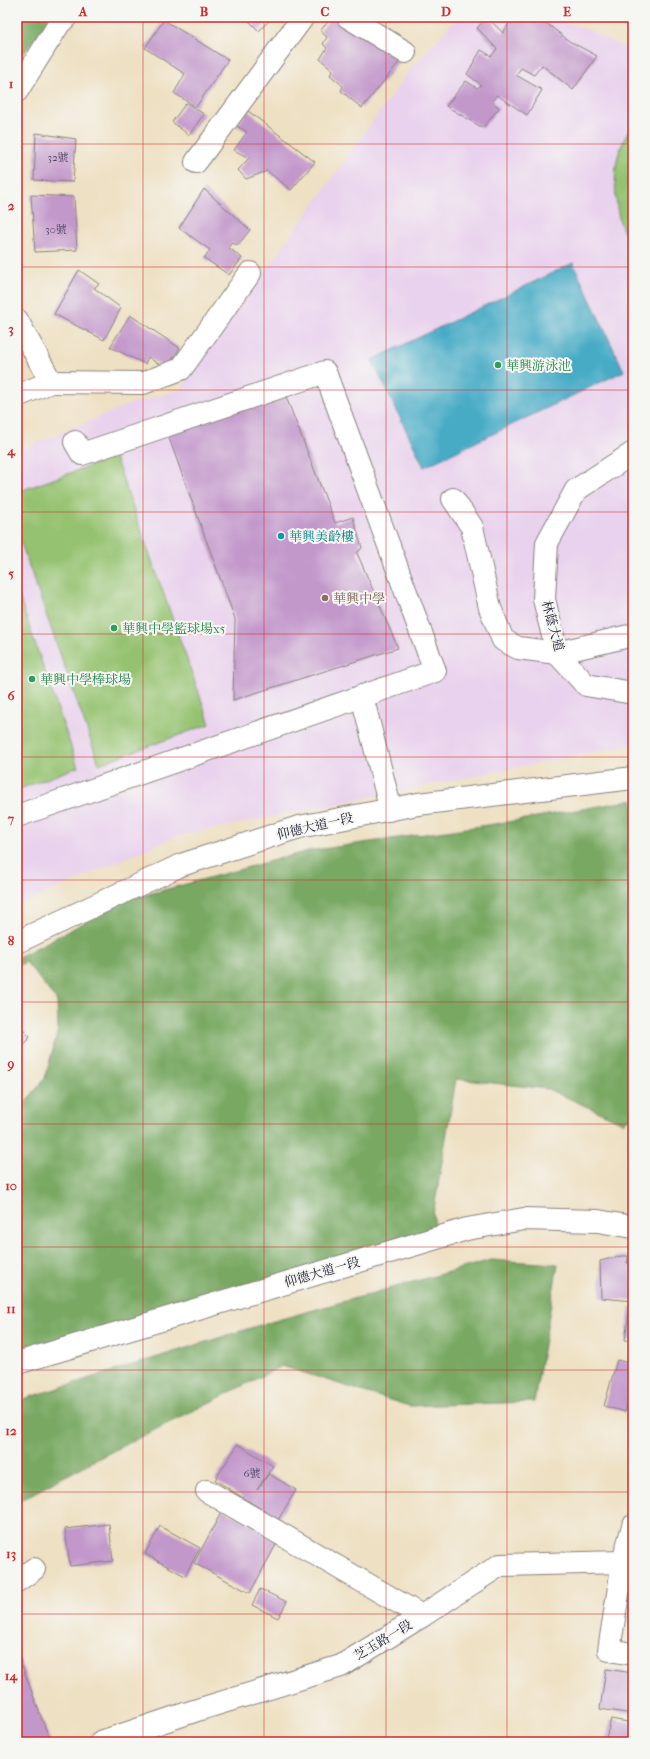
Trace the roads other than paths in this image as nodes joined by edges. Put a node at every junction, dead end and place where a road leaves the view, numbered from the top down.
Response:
1 (66, 17) edge
2 (303, 17) edge
3 (348, 17) edge
4 (405, 52) dead end
5 (17, 91) edge
6 (196, 162) dead end
7 (250, 273) dead end
8 (17, 320) edge
9 (51, 382) junction
10 (17, 396) edge
11 (75, 442) dead end
12 (633, 453) edge
13 (453, 499) dead end
14 (633, 635) edge
15 (557, 653) junction
16 (633, 693) edge
17 (362, 696) junction
18 (633, 778) edge
19 (388, 810) junction
20 (17, 816) edge
21 (17, 942) edge
22 (633, 1227) edge
23 (17, 1363) edge
24 (207, 1491) dead end
25 (633, 1526) edge
26 (623, 1562) junction
27 (422, 1616) junction
28 (633, 1654) edge
29 (101, 1742) edge

1 - 5 main road
2 - 6 main road
3 - 4 main road
7 - 9 main road
8 - 9 main road
9 - 10 main road
11 - 17 main road
12 - 15 main road, 林蔭大道
13 - 15 main road
14 - 15 main road
15 - 16 main road, 林蔭大道
17 - 19 main road
17 - 20 main road
18 - 19 main road, 仰德大道一段
19 - 21 main road, 仰德大道一段
22 - 23 main road, 仰德大道一段
24 - 27 main road
25 - 26 main road
26 - 27 main road, 芝玉路一段
26 - 28 main road
27 - 29 main road, 芝玉路一段

